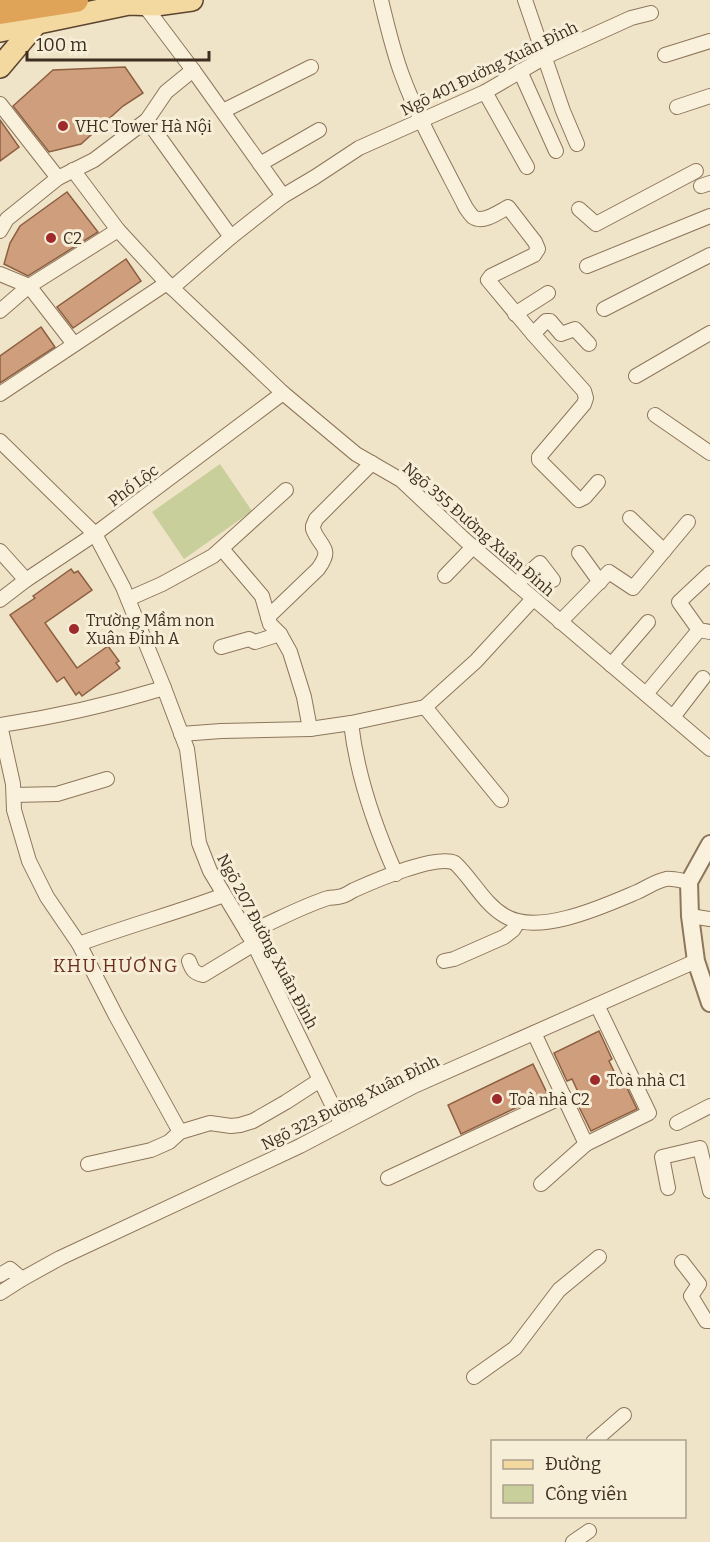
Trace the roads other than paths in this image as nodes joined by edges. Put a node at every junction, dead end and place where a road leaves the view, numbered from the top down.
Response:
1 (76, 0) edge
2 (192, 0) edge
3 (381, 0) edge
4 (525, 0) edge
5 (136, 3) edge
6 (0, 12) edge
7 (651, 13) dead end
8 (37, 23) junction
9 (0, 31) edge
10 (710, 40) edge
11 (665, 55) dead end
12 (545, 57) junction
13 (0, 67) edge
14 (311, 67) dead end
15 (193, 70) junction
16 (520, 71) junction
17 (485, 92) junction
18 (710, 96) edge
19 (0, 104) edge
20 (677, 107) dead end
21 (223, 111) junction
22 (147, 120) junction
23 (422, 121) junction
24 (320, 130) dead end
25 (577, 144) dead end
26 (556, 151) dead end
27 (260, 164) junction
28 (527, 167) dead end
29 (74, 170) junction
30 (696, 171) dead end
31 (58, 178) junction
32 (283, 196) junction
33 (579, 209) dead end
34 (710, 216) edge
35 (118, 230) junction
36 (0, 231) edge
37 (231, 237) junction
38 (710, 255) edge
39 (587, 266) dead end
40 (0, 274) edge
41 (170, 285) junction
42 (29, 286) junction
43 (548, 293) dead end
44 (604, 309) dead end
45 (0, 311) edge
46 (515, 314) junction
47 (710, 333) edge
48 (533, 334) junction
49 (75, 344) junction
50 (589, 344) dead end
51 (636, 376) dead end
52 (283, 393) junction
53 (0, 394) edge
54 (655, 415) dead end
55 (0, 441) edge
56 (710, 453) edge
57 (372, 464) junction
58 (598, 482) dead end
59 (285, 490) dead end
60 (630, 518) dead end
61 (688, 522) dead end
62 (95, 534) junction
63 (473, 547) junction
64 (222, 549) junction
65 (0, 551) edge
66 (664, 551) junction
67 (579, 553) dead end
68 (710, 573) edge
69 (445, 576) dead end
70 (26, 580) junction
71 (553, 580) dead end
72 (600, 582) junction
73 (516, 584) junction
74 (128, 599) junction
75 (533, 599) junction
76 (0, 600) edge
77 (268, 616) junction
78 (561, 622) junction
79 (648, 622) dead end
80 (704, 631) edge
81 (280, 634) junction
82 (221, 646) dead end
83 (611, 665) junction
84 (703, 678) dead end
85 (164, 688) junction
86 (646, 694) junction
87 (425, 707) junction
88 (673, 717) junction
89 (351, 723) junction
90 (0, 725) edge
91 (310, 729) junction
92 (181, 734) junction
93 (710, 749) edge
94 (108, 779) dead end
95 (14, 795) junction
96 (501, 800) dead end
97 (710, 844) edge
98 (396, 874) junction
99 (689, 882) junction
100 (224, 895) junction
101 (690, 916) junction
102 (710, 919) edge
103 (518, 921) junction
104 (251, 939) junction
105 (79, 944) junction
106 (444, 961) dead end
107 (696, 961) junction
108 (189, 962) dead end
109 (706, 980) edge
110 (710, 1003) edge
111 (597, 1005) junction
112 (534, 1033) junction
113 (320, 1080) junction
114 (564, 1096) junction
115 (710, 1106) edge
116 (341, 1123) junction
117 (677, 1123) dead end
118 (180, 1132) junction
119 (586, 1144) junction
120 (88, 1164) dead end
121 (388, 1178) dead end
122 (541, 1184) dead end
123 (668, 1188) dead end
124 (710, 1191) edge
125 (599, 1257) dead end
126 (682, 1262) dead end
127 (0, 1275) edge
128 (22, 1280) junction
129 (0, 1293) edge
130 (710, 1321) edge
131 (474, 1377) dead end
132 (624, 1415) dead end
133 (595, 1440) edge
134 (589, 1531) dead end
135 (573, 1542) edge

1 - 6 highway
2 - 5 main road
3 - 23 street
4 - 12 street
5 - 8 main road
5 - 15 street
7 - 12 street, Ngõ 401 Đường Xuân Đỉnh
8 - 9 main road
8 - 13 main road
10 - 11 street
12 - 16 street, Ngõ 401 Đường Xuân Đỉnh
12 - 25 street
14 - 21 street
15 - 21 street
15 - 22 street
16 - 17 street, Ngõ 401 Đường Xuân Đỉnh
16 - 26 street
17 - 23 street, Ngõ 401 Đường Xuân Đỉnh
17 - 28 street
18 - 20 street
19 - 31 street
21 - 27 street
22 - 29 street
22 - 37 street
23 - 32 street, Ngõ 401 Đường Xuân Đỉnh
23 - 46 street
24 - 27 street
27 - 32 street
29 - 31 street
29 - 35 street, Ngõ 355 Đường Xuân Đỉnh
30 - 33 street
31 - 36 street
32 - 37 street, Ngõ 401 Đường Xuân Đỉnh
34 - 39 street
35 - 41 street, Ngõ 355 Đường Xuân Đỉnh
35 - 42 street
37 - 41 street, Ngõ 401 Đường Xuân Đỉnh
38 - 44 street
40 - 42 street
41 - 49 street, Ngõ 401 Đường Xuân Đỉnh
41 - 52 street, Ngõ 355 Đường Xuân Đỉnh
42 - 45 street
42 - 49 street
43 - 46 street
46 - 48 street
47 - 51 street
48 - 50 street
48 - 58 street
49 - 53 street, Ngõ 401 Đường Xuân Đỉnh
52 - 57 street, Ngõ 355 Đường Xuân Đỉnh
52 - 62 street, Phố Lộc
54 - 56 street
55 - 62 street, Ngõ 207 Đường Xuân Đỉnh
57 - 63 street, Ngõ 355 Đường Xuân Đỉnh
57 - 77 street
59 - 64 street
60 - 66 street
61 - 66 street
62 - 70 street, Phố Lộc
62 - 74 street, Ngõ 207 Đường Xuân Đỉnh
63 - 69 street
63 - 73 street, Ngõ 355 Đường Xuân Đỉnh
64 - 74 street
64 - 77 street
65 - 70 street
66 - 72 street
67 - 72 street
68 - 80 street
70 - 76 street, Phố Lộc
71 - 73 street
72 - 78 street
73 - 75 street, Ngõ 355 Đường Xuân Đỉnh
74 - 85 street, Ngõ 207 Đường Xuân Đỉnh
75 - 78 street, Ngõ 355 Đường Xuân Đỉnh
75 - 87 street
77 - 81 street
78 - 83 street, Ngõ 355 Đường Xuân Đỉnh
79 - 83 street
80 - 86 street
81 - 82 street
81 - 91 street
83 - 86 street, Ngõ 355 Đường Xuân Đỉnh
84 - 88 street
85 - 90 street
85 - 92 street, Ngõ 207 Đường Xuân Đỉnh
86 - 88 street, Ngõ 355 Đường Xuân Đỉnh
87 - 89 street
87 - 96 street
88 - 93 street, Ngõ 355 Đường Xuân Đỉnh
89 - 91 street
89 - 98 street
90 - 95 street
91 - 92 street
92 - 100 street, Ngõ 207 Đường Xuân Đỉnh
94 - 95 street
95 - 105 street
97 - 99 street
98 - 103 street
98 - 104 street
99 - 101 street
99 - 103 street
100 - 104 street, Ngõ 207 Đường Xuân Đỉnh
100 - 105 street
101 - 102 street
101 - 107 street
103 - 106 street
104 - 108 street
104 - 113 street, Ngõ 207 Đường Xuân Đỉnh
105 - 118 street
107 - 109 street
107 - 111 street, Ngõ 323 Đường Xuân Đỉnh
109 - 110 street
111 - 112 street, Ngõ 323 Đường Xuân Đỉnh
111 - 119 street
112 - 114 street
112 - 116 street, Ngõ 323 Đường Xuân Đỉnh
113 - 116 street, Ngõ 207 Đường Xuân Đỉnh
113 - 118 street
114 - 119 street
114 - 121 street
115 - 117 street
116 - 128 street, Ngõ 323 Đường Xuân Đỉnh
118 - 120 street
119 - 122 street
123 - 124 street
125 - 131 street
126 - 130 street
127 - 128 street
128 - 129 street, Ngõ 323 Đường Xuân Đỉnh
132 - 133 street
134 - 135 street

